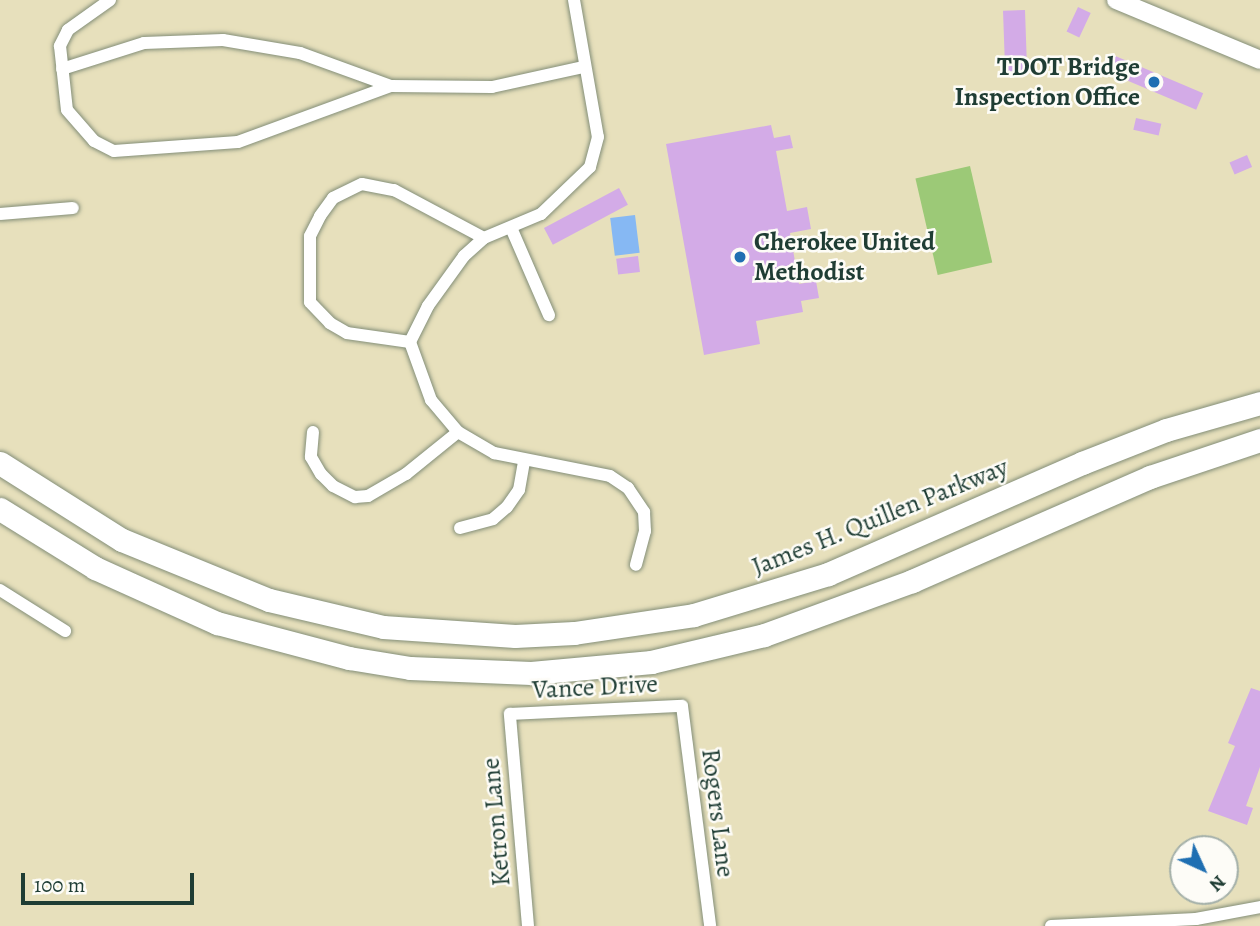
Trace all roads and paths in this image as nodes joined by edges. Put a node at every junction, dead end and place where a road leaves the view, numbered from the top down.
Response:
1 (110, 0) edge
2 (574, 0) edge
3 (1116, 0) edge
4 (1146, 6) edge
5 (1260, 60) edge
6 (584, 66) junction
7 (62, 69) junction
8 (391, 86) junction
9 (73, 208) dead end
10 (0, 214) edge
11 (512, 230) junction
12 (484, 238) junction
13 (549, 315) dead end
14 (410, 342) junction
15 (1260, 403) edge
16 (313, 432) dead end
17 (458, 432) junction
18 (1260, 440) edge
19 (524, 461) junction
20 (0, 463) edge
21 (0, 509) edge
22 (460, 528) dead end
23 (636, 565) dead end
24 (0, 590) edge
25 (65, 631) dead end
26 (682, 706) joint
27 (510, 714) joint
28 (1260, 907) edge
29 (528, 926) edge
30 (709, 926) edge
31 (1051, 926) edge

1 - 7 street
2 - 6 street
3 - 4 main road
4 - 5 main road
6 - 8 street
6 - 11 street
7 - 8 street
7 - 8 street
9 - 10 street
11 - 12 street
11 - 13 street
12 - 14 street
12 - 14 street
14 - 17 street
15 - 20 highway, James H. Quillen Parkway
16 - 17 street
17 - 19 street
18 - 21 highway
19 - 22 street
19 - 23 street
24 - 25 street
26 - 27 street, Vance Drive
26 - 30 street, Rogers Lane
27 - 29 street, Ketron Lane
28 - 31 street

